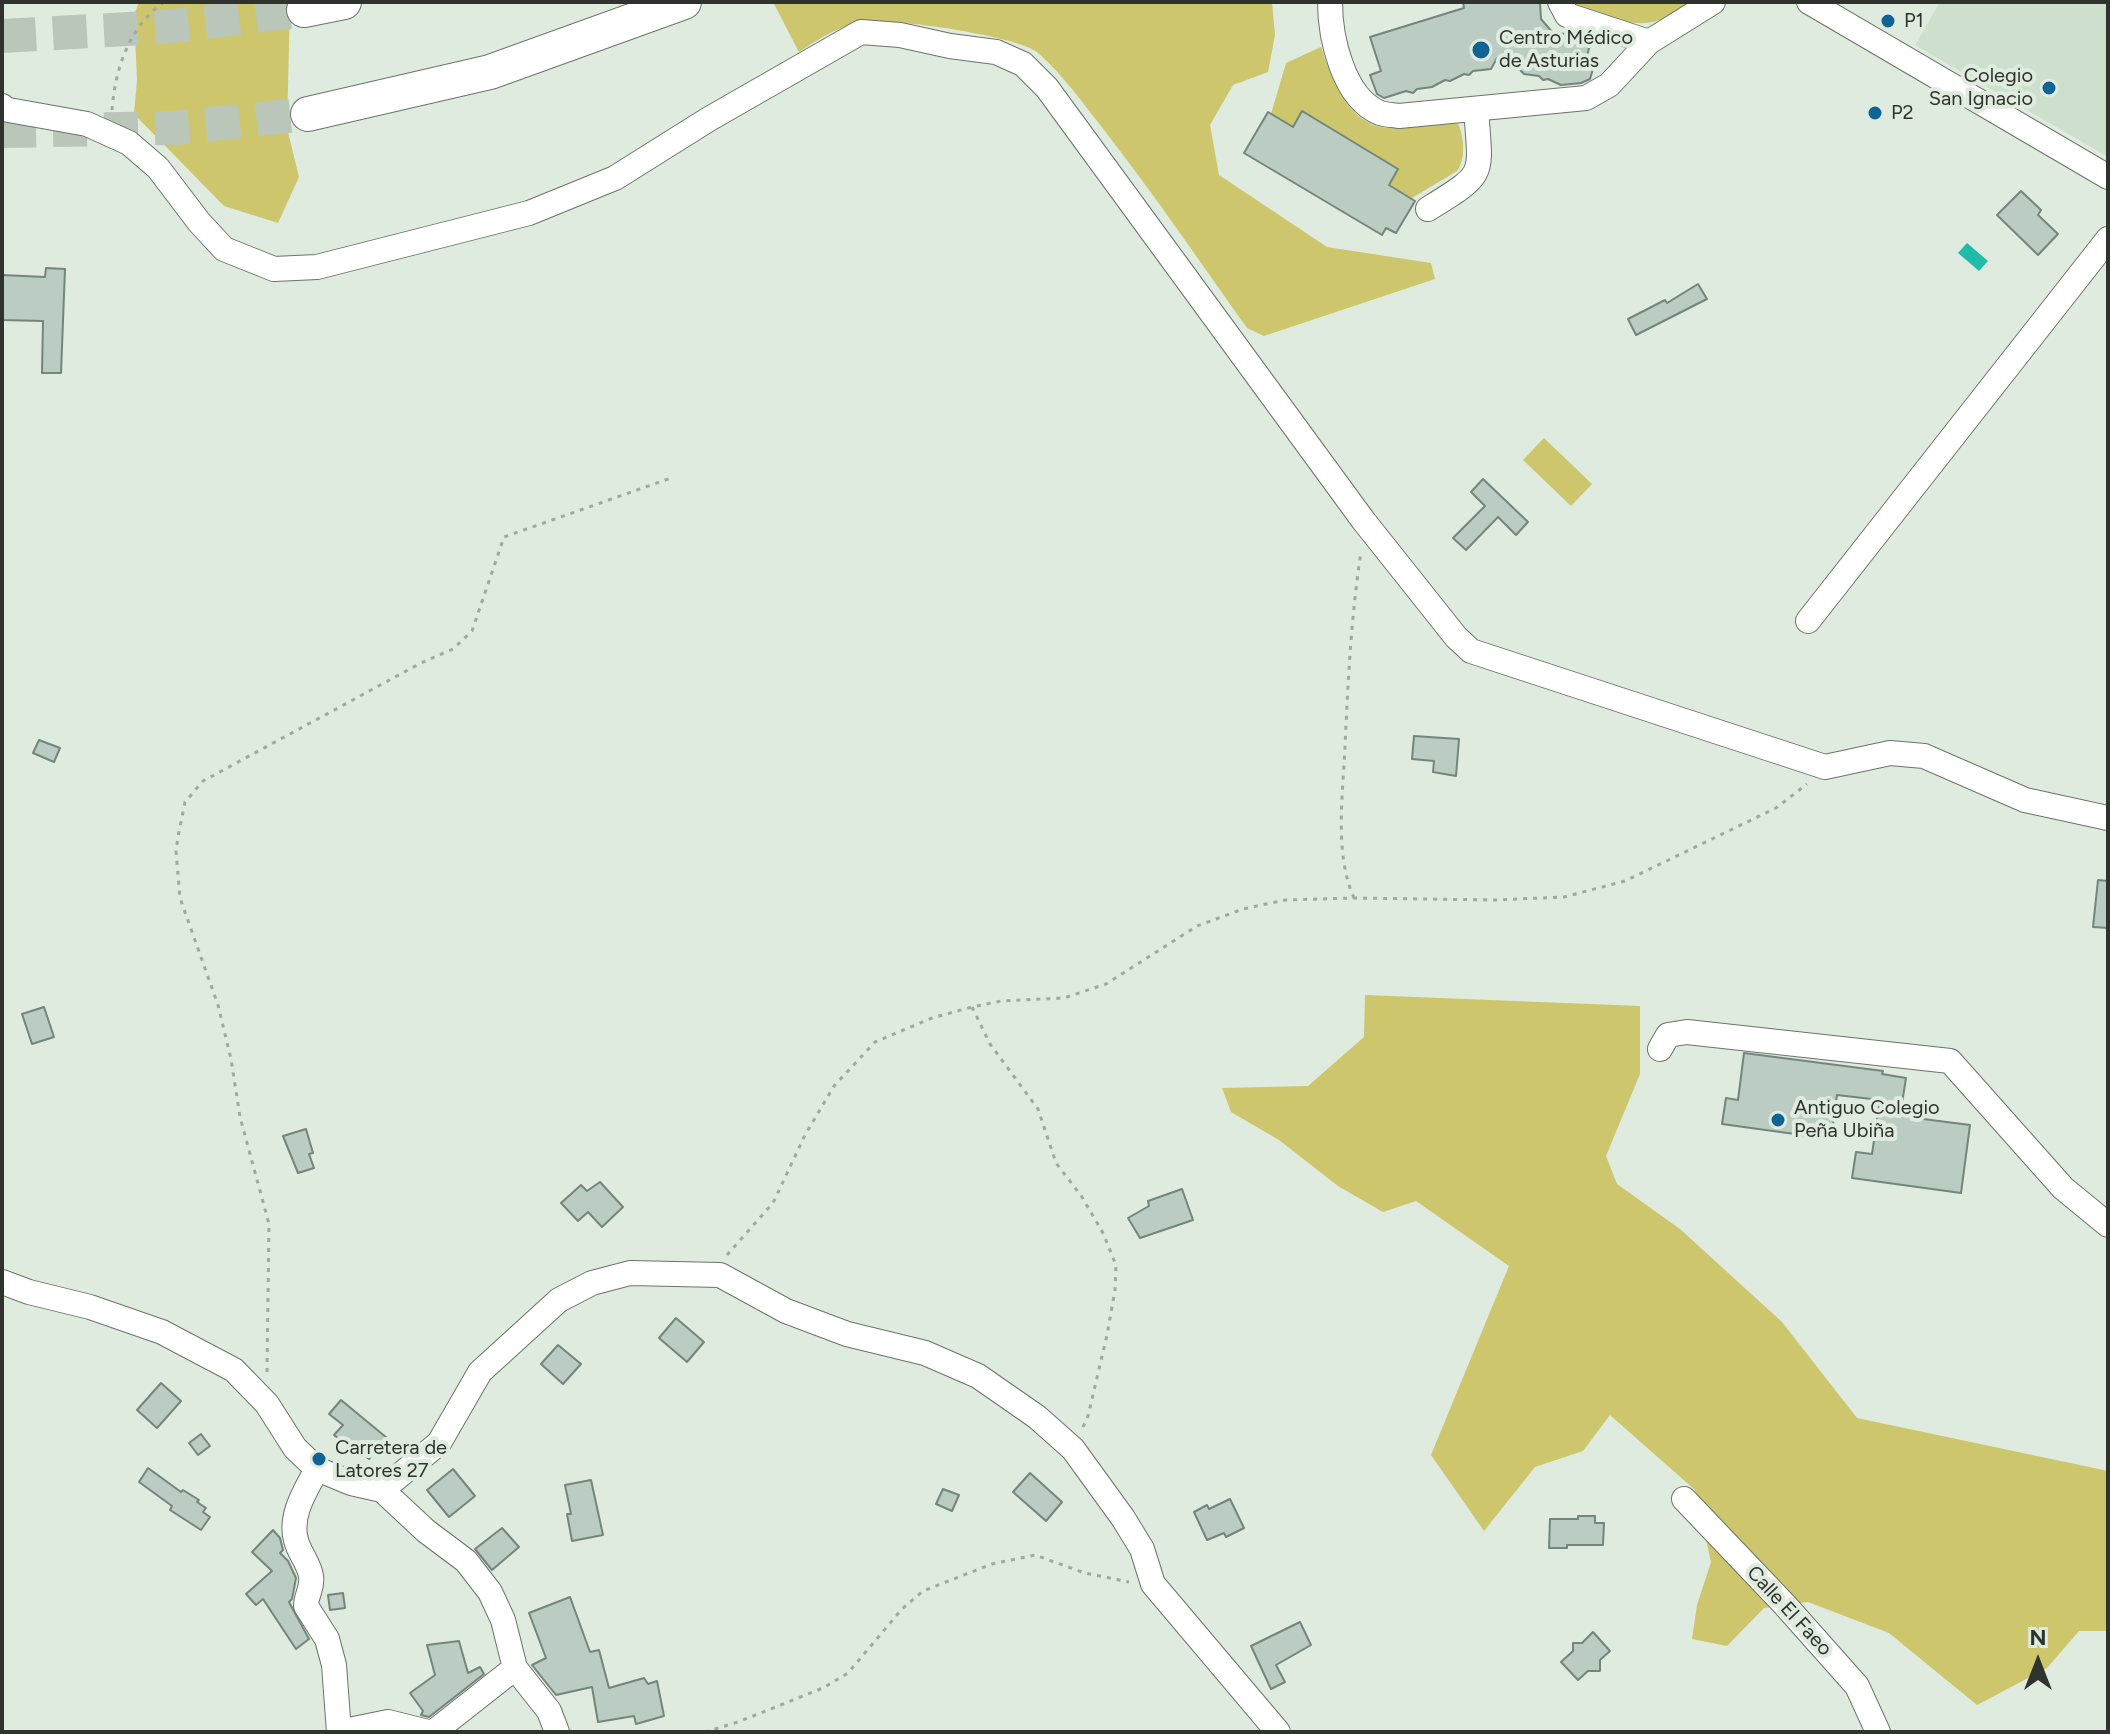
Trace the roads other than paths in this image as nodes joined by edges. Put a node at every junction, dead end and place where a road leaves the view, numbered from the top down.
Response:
1 (344, 2) edge
2 (684, 2) edge
3 (1330, 2) edge
4 (1560, 2) edge
5 (1713, 2) edge
6 (1809, 2) edge
7 (304, 10) dead end
8 (1649, 42) junction
9 (2, 106) edge
10 (1476, 109) junction
11 (308, 114) tunnel mouth
12 (2108, 177) edge
13 (1428, 209) dead end
14 (2108, 239) edge
15 (1808, 621) dead end
16 (2108, 818) edge
17 (1660, 1049) dead end
18 (2108, 1225) edge
19 (2, 1282) edge
20 (317, 1469) junction
21 (382, 1490) junction
22 (1684, 1499) dead end
23 (515, 1668) junction
24 (557, 1732) edge
25 (1278, 1732) edge
26 (1878, 1732) edge

1 - 7 highway
2 - 11 highway
3 - 10 street
4 - 8 street
5 - 8 street
6 - 12 street
8 - 10 street
9 - 16 street
10 - 13 street
14 - 15 street
17 - 18 street
19 - 20 street
20 - 21 street
20 - 23 street
21 - 23 street
21 - 25 street
22 - 26 street, Calle El Faeo
23 - 24 street

